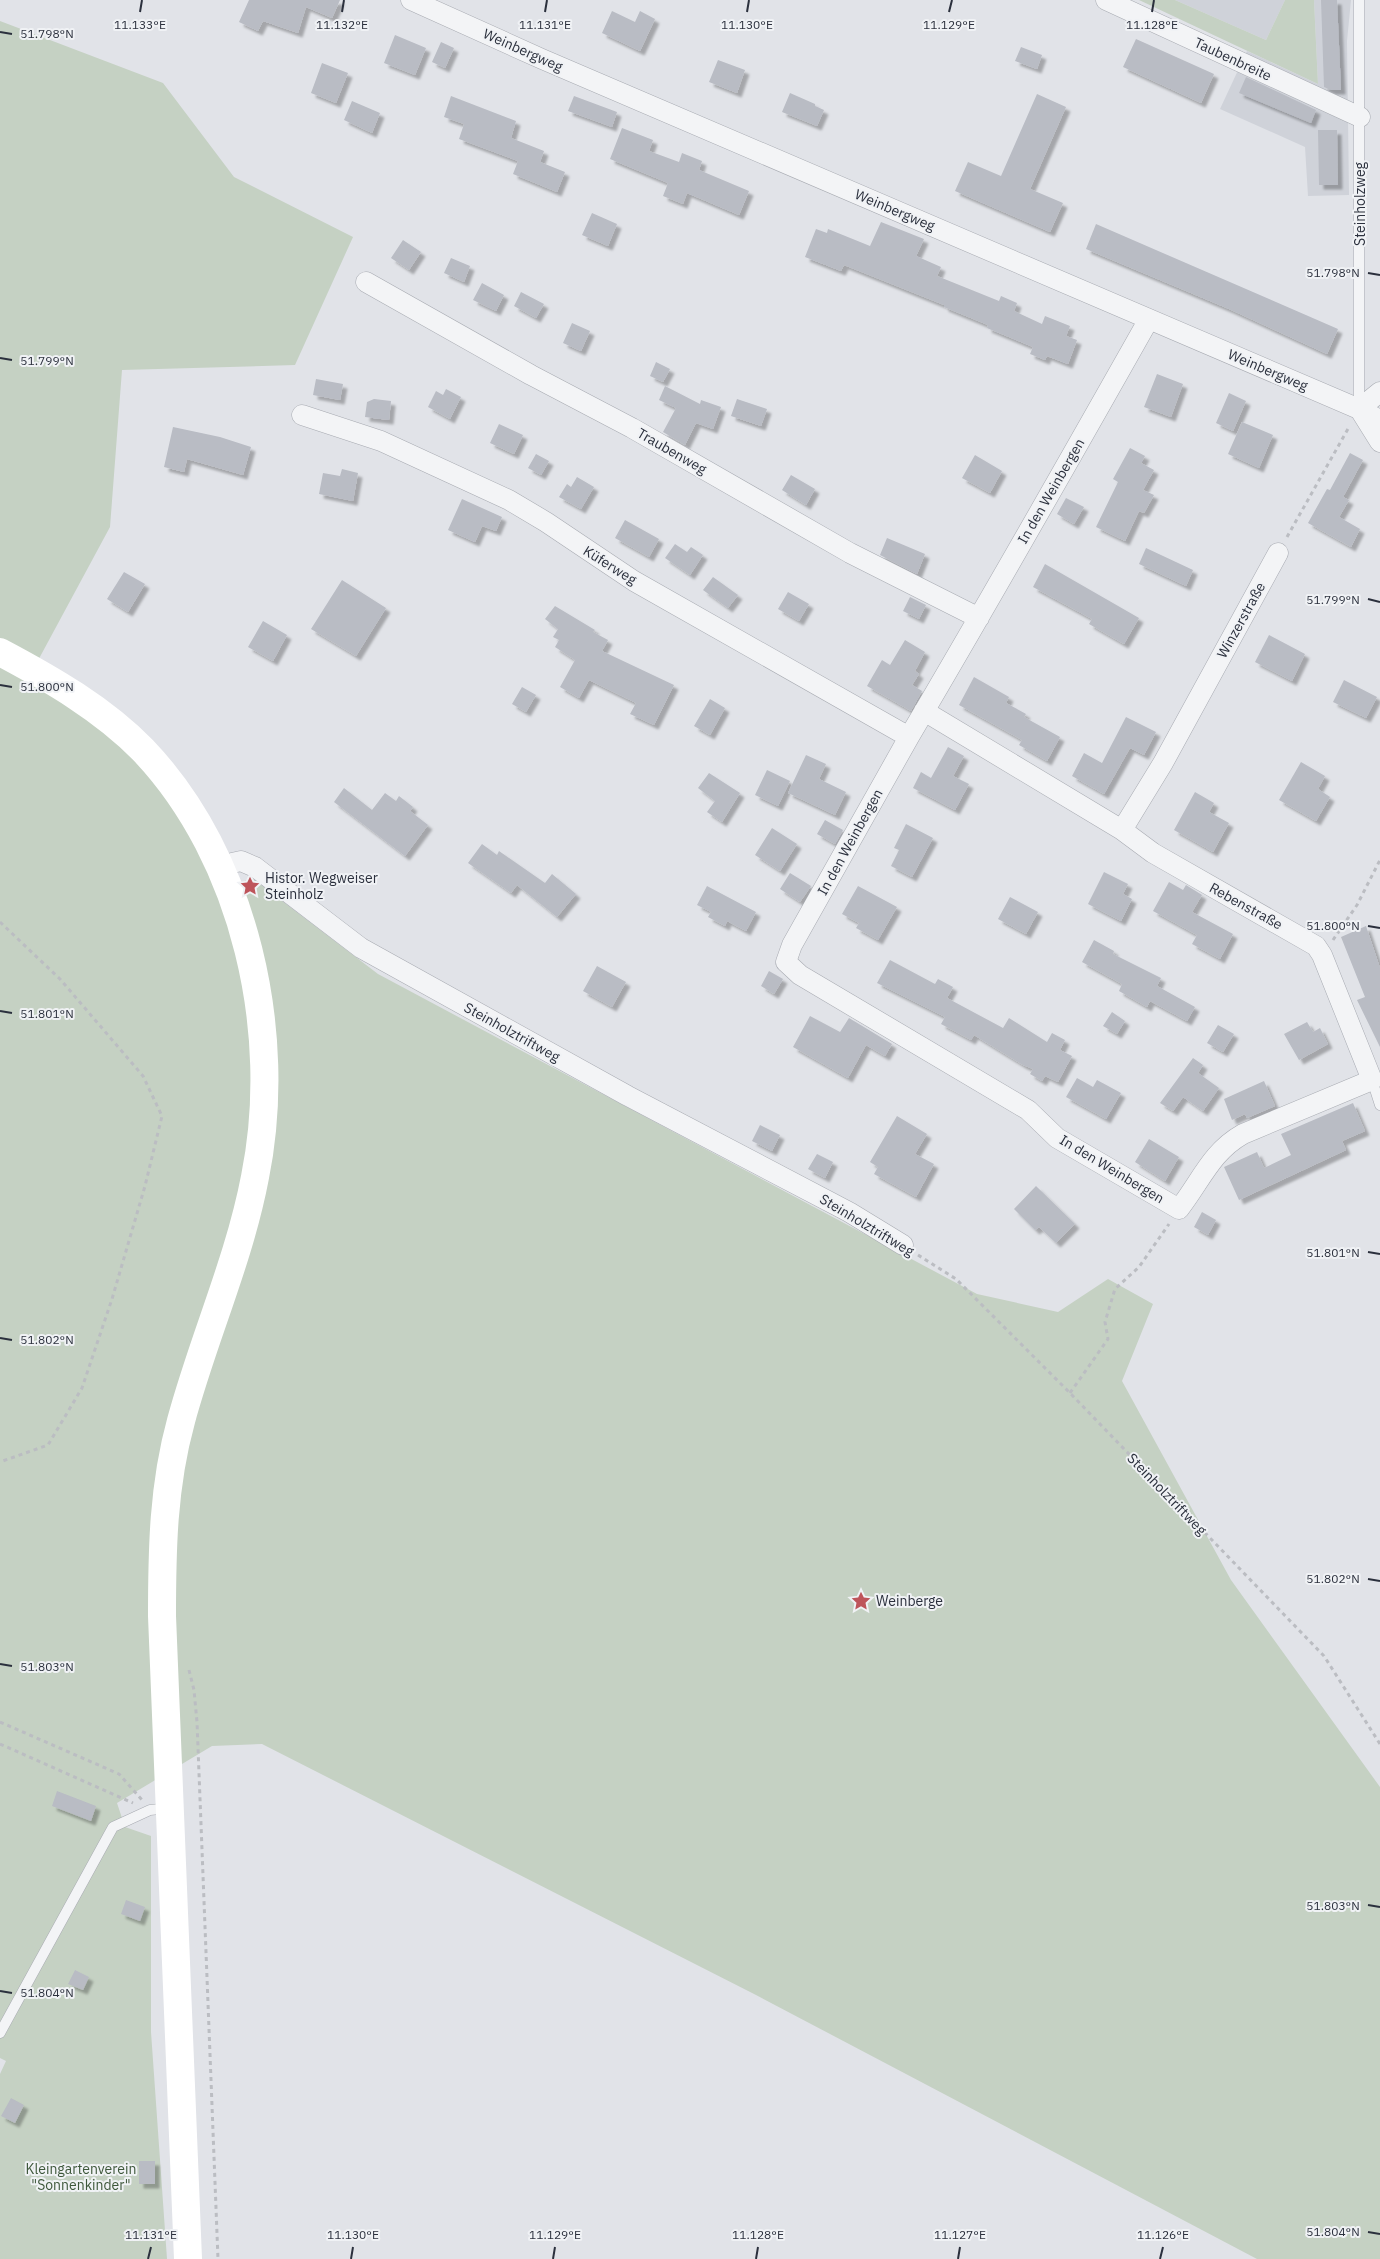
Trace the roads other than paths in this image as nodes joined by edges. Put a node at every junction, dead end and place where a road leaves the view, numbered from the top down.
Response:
1 (411, 0) edge
2 (1106, 0) edge
3 (1359, 0) edge
4 (1360, 117) junction
5 (366, 282) dead end
6 (1149, 319) junction
7 (1380, 392) edge
8 (1359, 409) junction
9 (302, 415) dead end
10 (1380, 420) edge
11 (1380, 442) edge
12 (1278, 553) road end
13 (980, 618) junction
14 (0, 652) edge
15 (924, 711) junction
16 (909, 736) junction
17 (1122, 830) junction
18 (232, 863) dead end
19 (1372, 1080) junction
20 (1380, 1105) edge
21 (903, 1245) road end
22 (160, 1809) junction
23 (0, 2033) edge
24 (188, 2259) edge

1 - 6 street, Weinbergweg
2 - 4 street, Taubenbreite
3 - 4 lane, Steinholzweg
4 - 8 lane, Steinholzweg
5 - 13 street, Traubenweg
6 - 8 street, Weinbergweg
6 - 13 street, In den Weinbergen
7 - 8 street
8 - 10 street, Weinbergweg
8 - 11 street
9 - 16 street, Küferweg
12 - 17 street, Winzerstraße
13 - 15 street, In den Weinbergen
14 - 22 main road
15 - 16 street, In den Weinbergen
15 - 17 street, Rebenstraße
16 - 19 street, In den Weinbergen
17 - 19 street, Rebenstraße
18 - 21 street, Steinholztriftweg
19 - 20 lane
22 - 23 lane
22 - 24 main road

